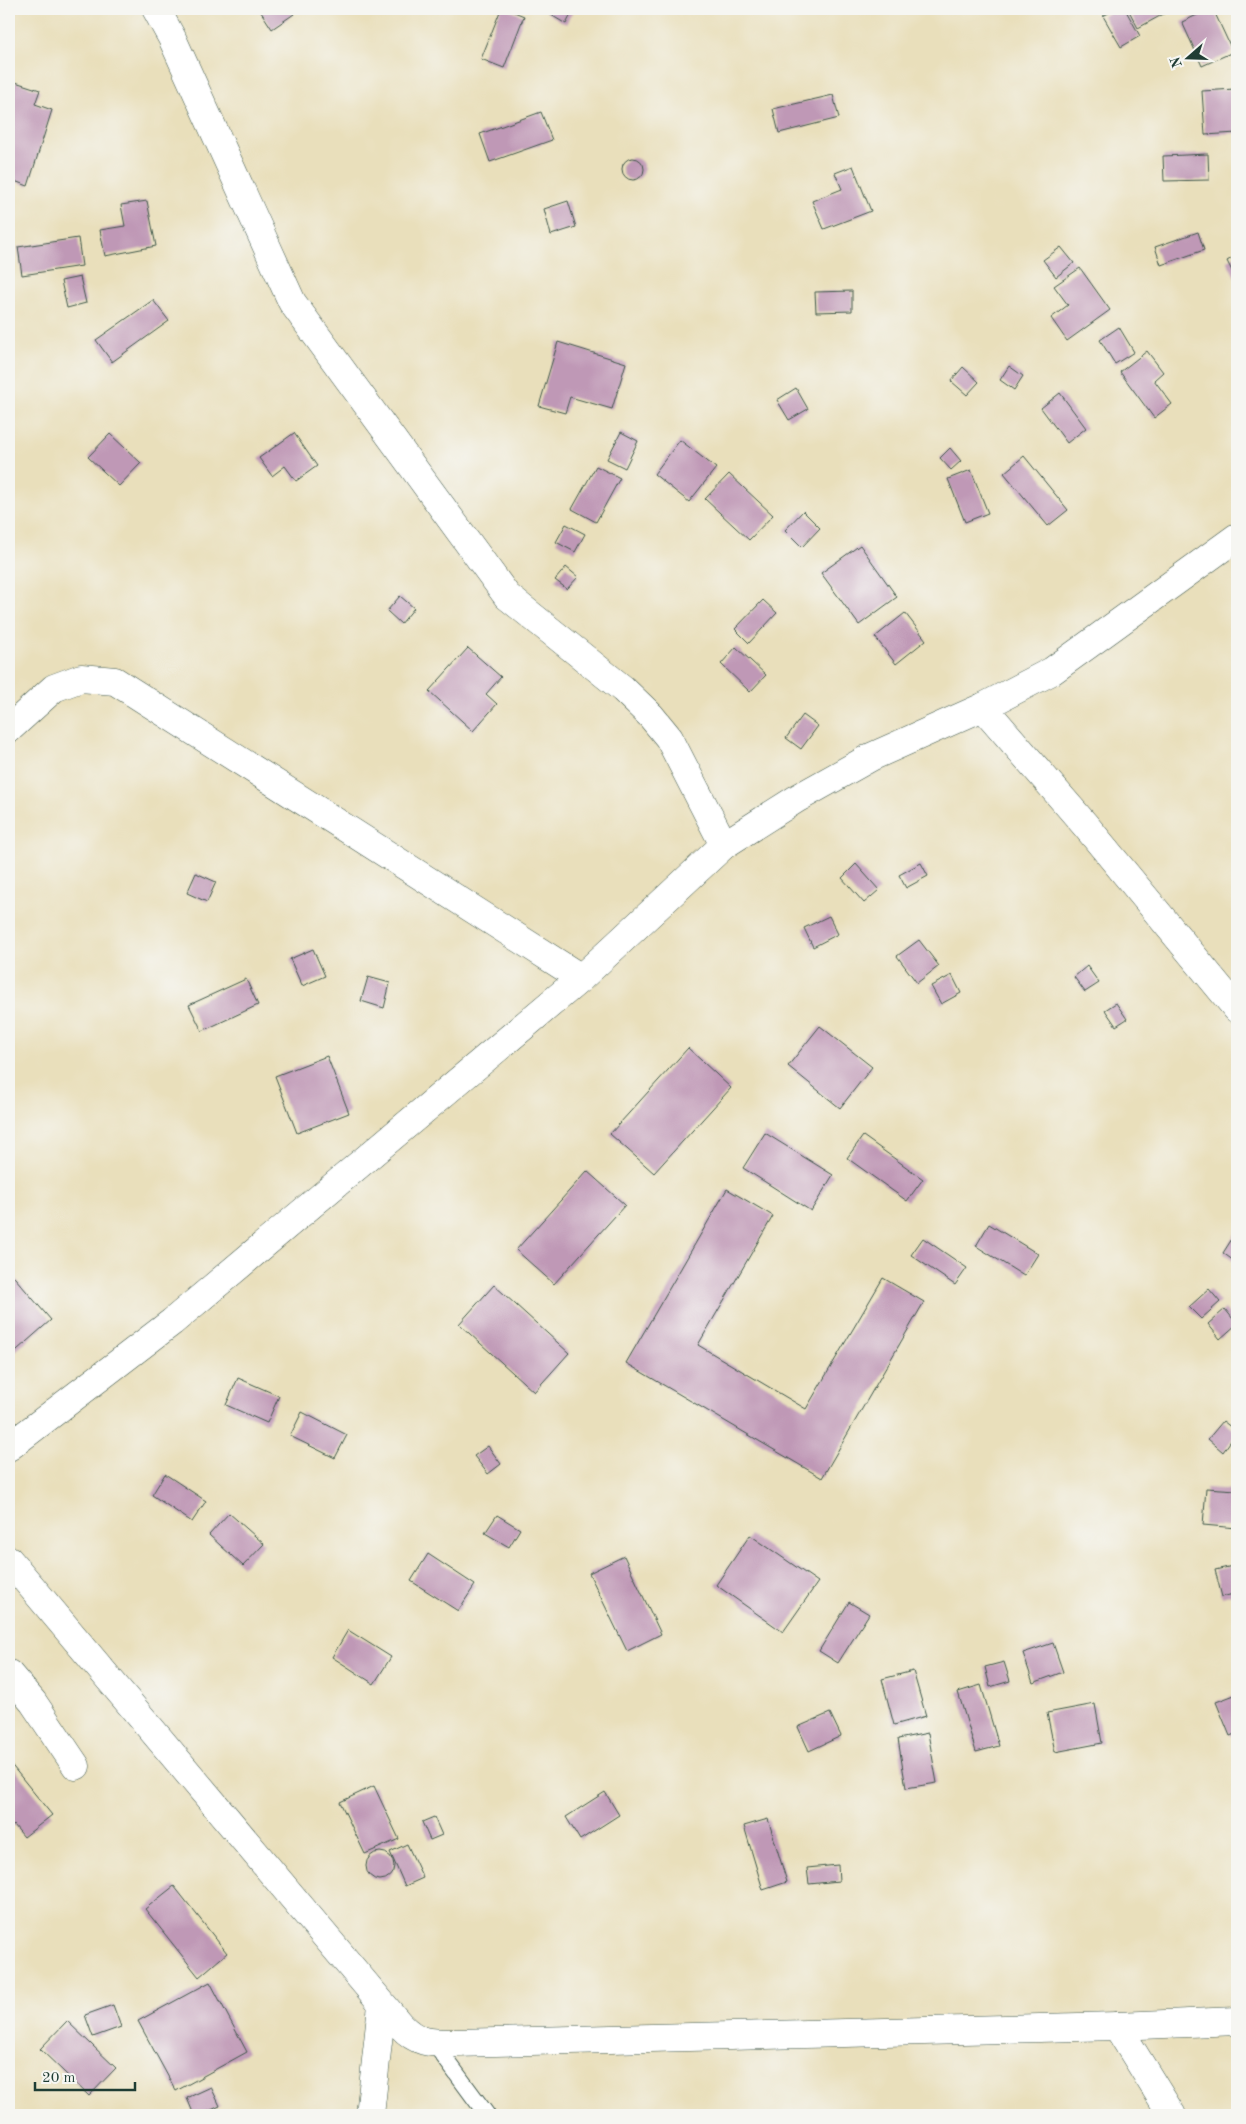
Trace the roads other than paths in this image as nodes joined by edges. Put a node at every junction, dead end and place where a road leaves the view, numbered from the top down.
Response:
1 (156, 9) edge
2 (1237, 537) edge
3 (983, 707) junction
4 (9, 728) edge
5 (724, 845) junction
6 (581, 978) junction
7 (1237, 1008) edge
8 (9, 1448) edge
9 (9, 1560) edge
10 (9, 1674) edge
11 (76, 1766) dead end
12 (382, 2005) junction
13 (1237, 2021) edge
14 (1117, 2026) junction
15 (434, 2043) junction
16 (370, 2115) edge
17 (487, 2115) edge
18 (1172, 2115) edge

1 - 5 street
2 - 3 street
3 - 5 street
3 - 7 street
4 - 6 street
5 - 6 street
6 - 8 street
9 - 12 street
10 - 11 street
12 - 15 street
12 - 16 street
13 - 14 street
14 - 15 street
14 - 18 street
15 - 17 lane

